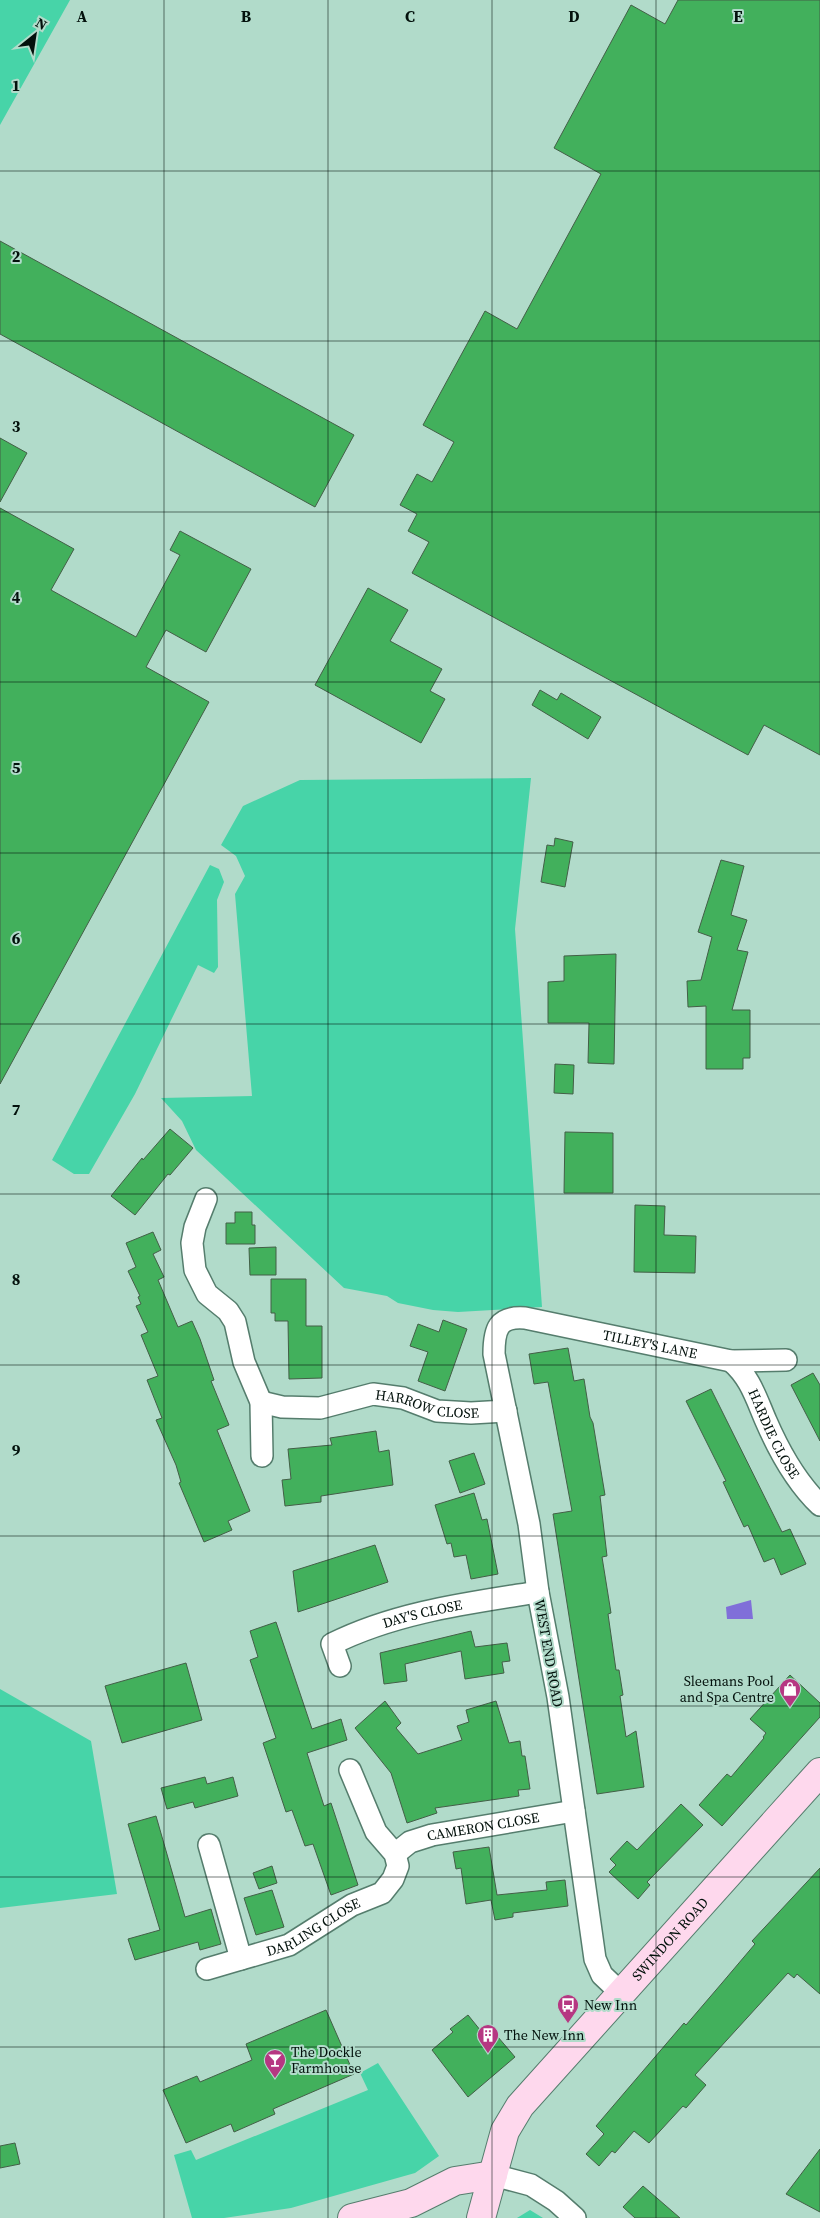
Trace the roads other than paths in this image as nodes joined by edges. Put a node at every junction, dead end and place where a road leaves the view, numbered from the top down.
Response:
1 (206, 1199) dead end
2 (515, 1318) joint
3 (786, 1360) dead end
4 (731, 1361) junction
5 (261, 1402) junction
6 (506, 1411) junction
7 (262, 1456) dead end
8 (820, 1505) edge
9 (538, 1592) junction
10 (340, 1666) dead end
11 (350, 1770) dead end
12 (820, 1772) edge
13 (574, 1811) junction
14 (209, 1845) dead end
15 (395, 1854) junction
16 (241, 1959) junction
17 (207, 1969) dead end
18 (621, 1993) junction
19 (493, 2175) junction
20 (370, 2216) edge
21 (481, 2218) edge
22 (575, 2218) edge

1 - 5 street
2 - 4 street, TILLEY'S LANE
2 - 6 street, WEST END ROAD
3 - 4 street, TILLEY'S LANE
4 - 8 street, HARDIE CLOSE
5 - 6 street, HARROW CLOSE
5 - 7 street
6 - 9 street, WEST END ROAD
9 - 10 street, DAY'S CLOSE
9 - 13 street, WEST END ROAD
11 - 15 street
12 - 18 main road, SWINDON ROAD
13 - 15 street, CAMERON CLOSE
13 - 18 street, WEST END ROAD
14 - 16 street
15 - 16 street, DARLING CLOSE
16 - 17 street, DARLING CLOSE
18 - 19 main road, SWINDON ROAD
19 - 20 main road
19 - 21 main road, SWINDON ROAD
19 - 22 street

